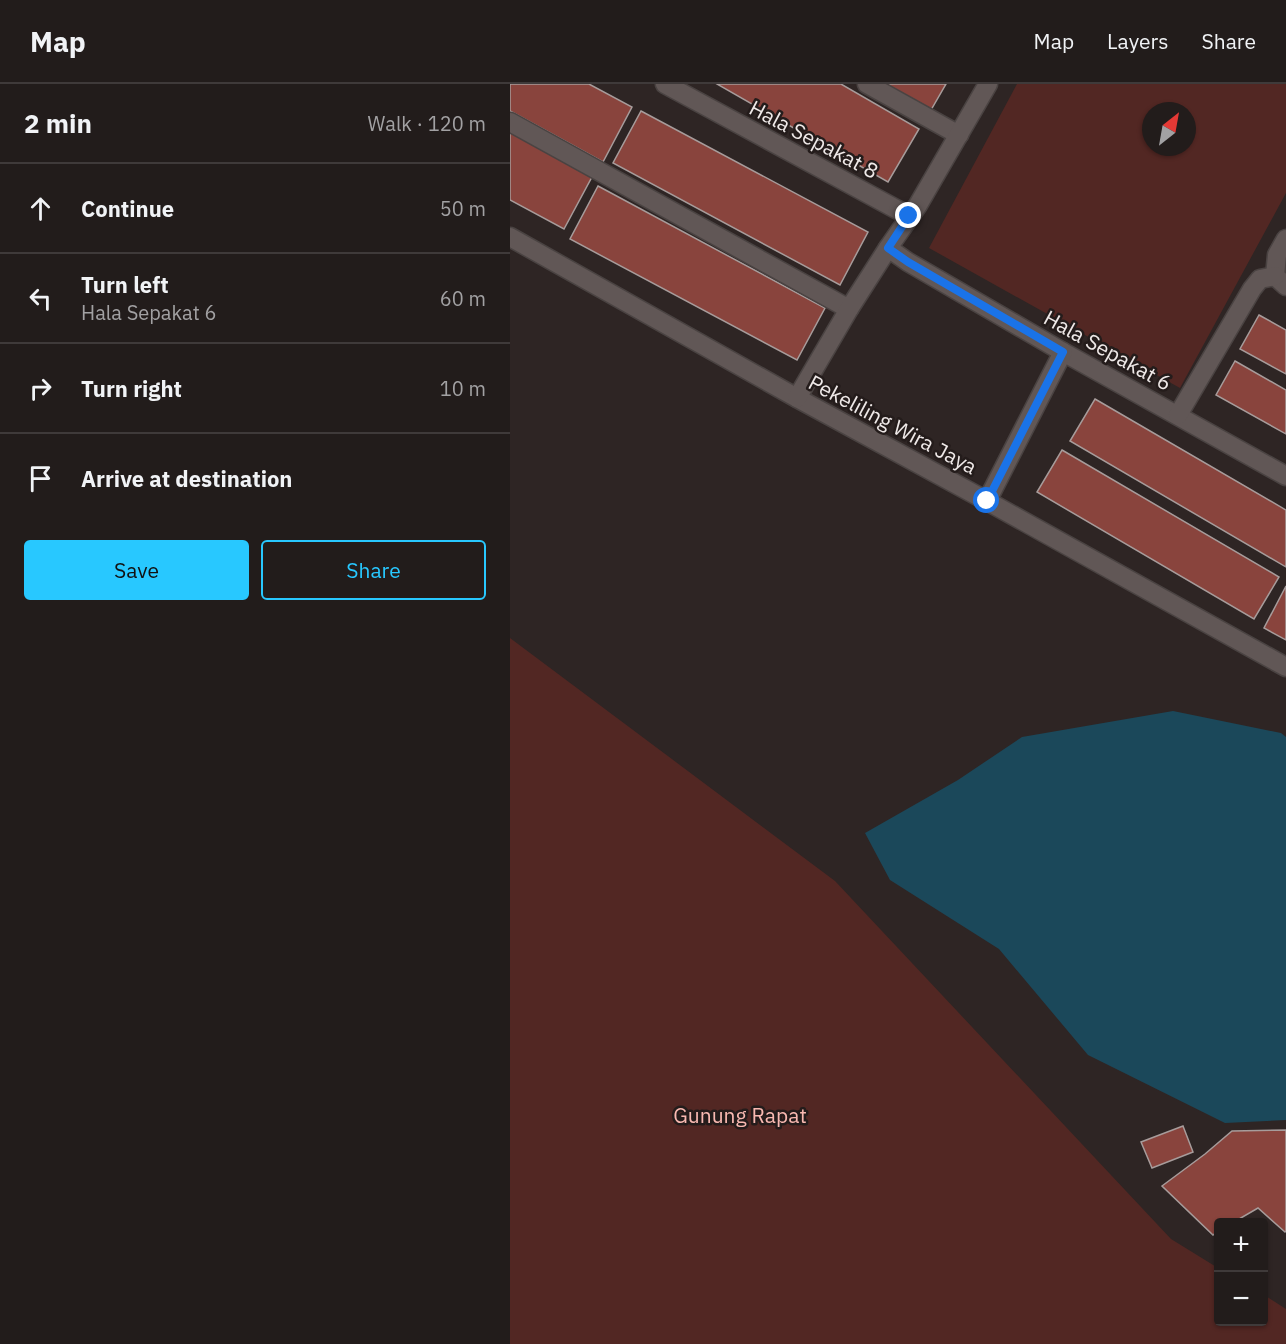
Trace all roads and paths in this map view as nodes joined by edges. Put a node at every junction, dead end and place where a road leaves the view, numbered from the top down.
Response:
1 (665, 84) edge
2 (867, 84) edge
3 (988, 84) edge
4 (510, 122) edge
5 (959, 135) junction
6 (909, 216) junction
7 (510, 237) edge
8 (1286, 239) edge
9 (888, 248) junction
10 (1281, 281) edge
11 (849, 309) junction
12 (1063, 352) junction
13 (796, 398) junction
14 (1178, 416) junction
15 (1286, 476) edge
16 (987, 501) junction
17 (1286, 667) edge

1 - 6 street, Hala Sepakat 8
2 - 5 street
3 - 5 street
4 - 11 street
5 - 6 street
6 - 9 street
7 - 13 street, Pekeliling Wira Jaya
8 - 10 street
9 - 11 street
9 - 12 street, Hala Sepakat 6
10 - 14 street
11 - 13 street
12 - 14 street, Hala Sepakat 6
12 - 16 street
13 - 16 street, Pekeliling Wira Jaya
14 - 15 street, Hala Sepakat 6
16 - 17 street, Pekeliling Wira Jaya

